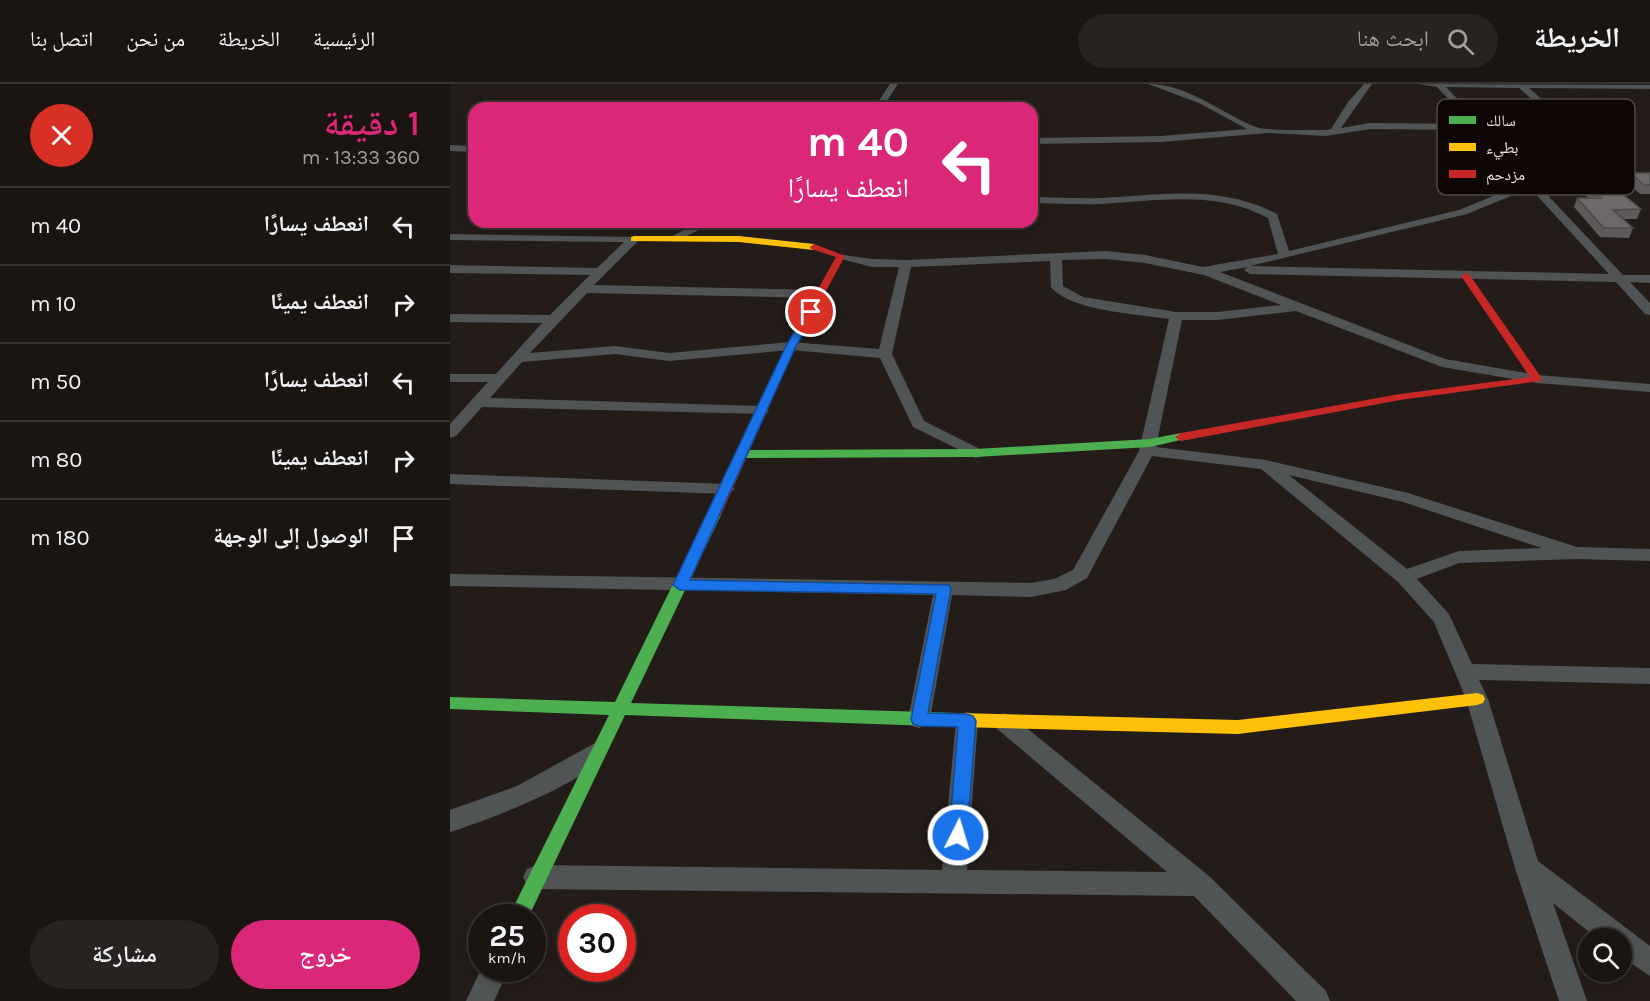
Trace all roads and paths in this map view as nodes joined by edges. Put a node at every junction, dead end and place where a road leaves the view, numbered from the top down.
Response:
1 (894, 84) edge
2 (1152, 84) edge
3 (1368, 84) edge
4 (1423, 84) edge
5 (1439, 84) edge
6 (1521, 85) edge
7 (1650, 87) edge
8 (1452, 99) edge
9 (1537, 99) edge
10 (882, 102) edge
11 (1437, 125) edge
12 (1258, 131) junction
13 (1334, 132) junction
14 (1038, 141) edge
15 (450, 148) edge
16 (468, 149) edge
17 (1635, 176) edge
18 (1650, 177) edge
19 (1502, 195) edge
20 (1541, 195) edge
21 (1038, 200) edge
22 (696, 228) edge
23 (450, 237) edge
24 (634, 239) junction
25 (671, 240) junction
26 (841, 256) junction
27 (1285, 256) junction
28 (1056, 260) junction
29 (906, 264) junction
30 (1228, 268) junction
31 (450, 269) edge
32 (1203, 271) junction
33 (601, 272) junction
34 (1466, 276) junction
35 (1650, 279) edge
36 (1621, 280) junction
37 (584, 289) junction
38 (820, 294) junction
39 (1298, 306) junction
40 (1650, 311) edge
41 (1176, 316) junction
42 (450, 318) edge
43 (553, 319) junction
44 (791, 346) junction
45 (885, 354) junction
46 (518, 358) junction
47 (450, 378) edge
48 (499, 378) junction
49 (1536, 379) junction
50 (1650, 388) edge
51 (478, 402) junction
52 (761, 411) junction
53 (450, 433) edge
54 (1148, 447) junction
55 (976, 453) junction
56 (742, 454) junction
57 (1266, 465) junction
58 (450, 479) edge
59 (727, 489) junction
60 (1576, 553) junction
61 (1650, 555) edge
62 (1405, 577) junction
63 (450, 580) edge
64 (680, 585) junction
65 (944, 589) junction
66 (1467, 672) junction
67 (1650, 676) edge
68 (1477, 699) junction
69 (450, 703) edge
70 (621, 709) junction
71 (919, 719) junction
72 (967, 721) junction
73 (1004, 722) junction
74 (602, 748) junction
75 (450, 821) edge
76 (1528, 868) junction
77 (536, 877) junction
78 (954, 881) junction
79 (1200, 884) junction
80 (524, 904) edge
81 (1605, 928) edge
82 (1632, 949) edge
83 (1650, 963) edge
84 (489, 982) edge
85 (480, 1001) edge
86 (1316, 1001) edge
87 (1573, 1001) edge

1 - 10 street
2 - 12 street
3 - 13 street
4 - 5 street
5 - 6 street
5 - 8 street
6 - 7 street
6 - 9 street
11 - 13 street
12 - 13 street
12 - 14 street
15 - 16 street
17 - 18 street
19 - 27 street
20 - 36 street
21 - 27 street
22 - 25 street
23 - 24 street
24 - 25 street
24 - 33 street
25 - 26 street
26 - 29 street
26 - 38 street
27 - 30 street
28 - 29 street
28 - 32 street
28 - 41 street
29 - 45 street
30 - 32 street
30 - 34 street
31 - 33 street
32 - 39 street
33 - 37 street
34 - 36 street
34 - 49 street
35 - 36 street
36 - 40 street
37 - 38 street
37 - 43 street
38 - 44 street
39 - 41 street
39 - 49 street
41 - 54 street
42 - 43 street
43 - 46 street
44 - 45 street
44 - 46 street
44 - 52 street
45 - 55 street
46 - 48 street
47 - 48 street
48 - 51 street
49 - 50 street
49 - 54 street
51 - 52 street
51 - 53 street
52 - 56 street
54 - 55 street
54 - 57 street
54 - 65 street
55 - 56 street
56 - 59 street
57 - 60 street
57 - 62 street
58 - 59 street
59 - 64 street
60 - 61 street
60 - 62 street
62 - 66 street
63 - 64 street
64 - 65 street
64 - 70 street
65 - 71 street
66 - 67 street
66 - 68 street
68 - 73 street
68 - 76 street
69 - 70 street
70 - 71 street
70 - 74 street
71 - 72 street
72 - 73 street
72 - 78 street
73 - 79 street
74 - 75 street
74 - 77 street
76 - 81 street
76 - 87 street
77 - 78 street
77 - 80 street
78 - 79 street
79 - 86 street
82 - 83 street
84 - 85 street

